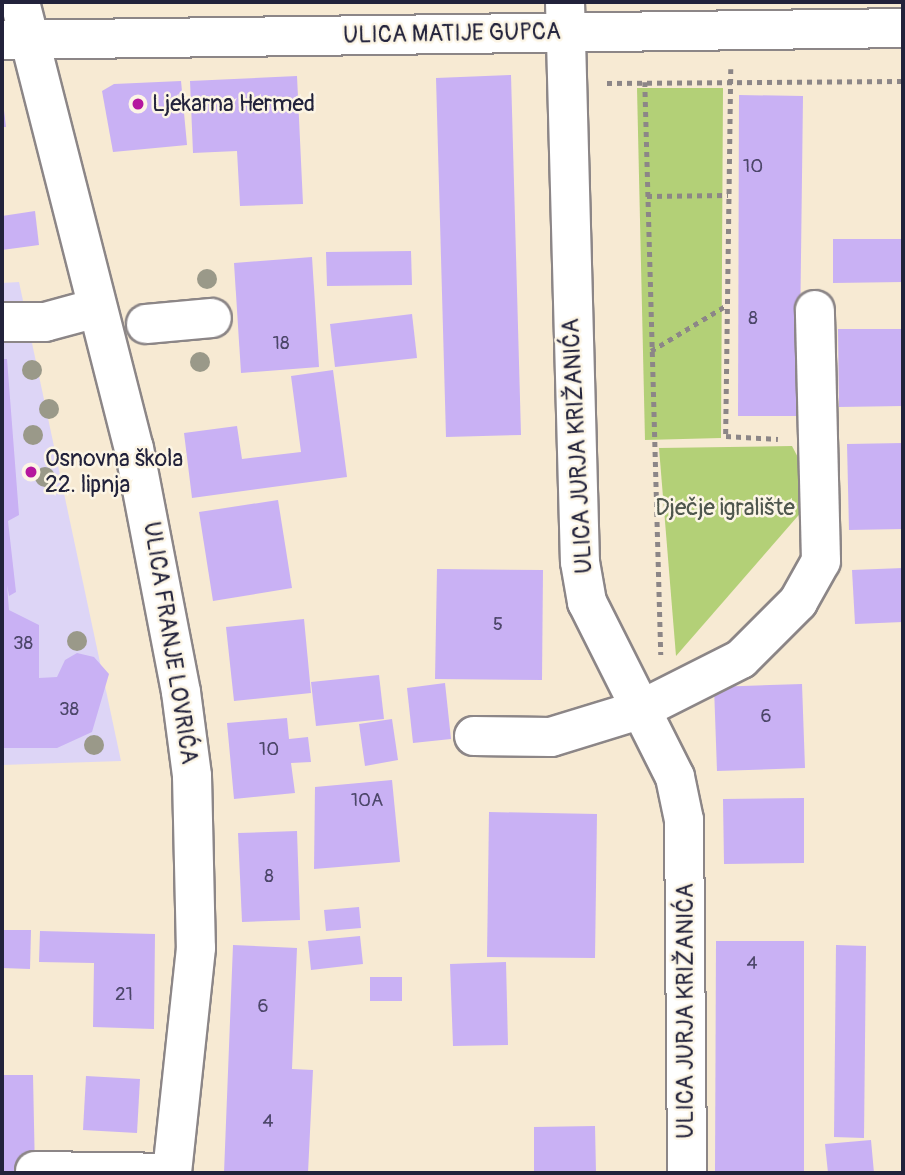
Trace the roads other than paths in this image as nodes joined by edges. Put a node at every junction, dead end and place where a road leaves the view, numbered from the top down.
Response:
1 (20, 2) edge
2 (735, 16) edge
3 (565, 17) edge
4 (903, 28) edge
5 (15, 40) edge
6 (97, 308) junction
7 (815, 310) dead end
8 (212, 318) dead end
9 (2, 322) edge
10 (146, 324) dead end
11 (637, 698) junction
12 (474, 736) dead end
13 (35, 1171) dead end
14 (172, 1173) edge
15 (687, 1173) edge

1 - 5 street, ULICA FRANJE LOVRIĆA
2 - 3 street, ULICA MATIJE GUPCA
2 - 4 street, ULICA MATIJE GUPCA
3 - 5 street, ULICA MATIJE GUPCA
3 - 11 street, ULICA JURJA KRIŽANIĆA
5 - 6 street, ULICA FRANJE LOVRIĆA
6 - 9 street
6 - 14 street, ULICA FRANJE LOVRIĆA
7 - 11 street
8 - 10 street
11 - 12 street
11 - 15 street, ULICA JURJA KRIŽANIĆA
13 - 14 street

